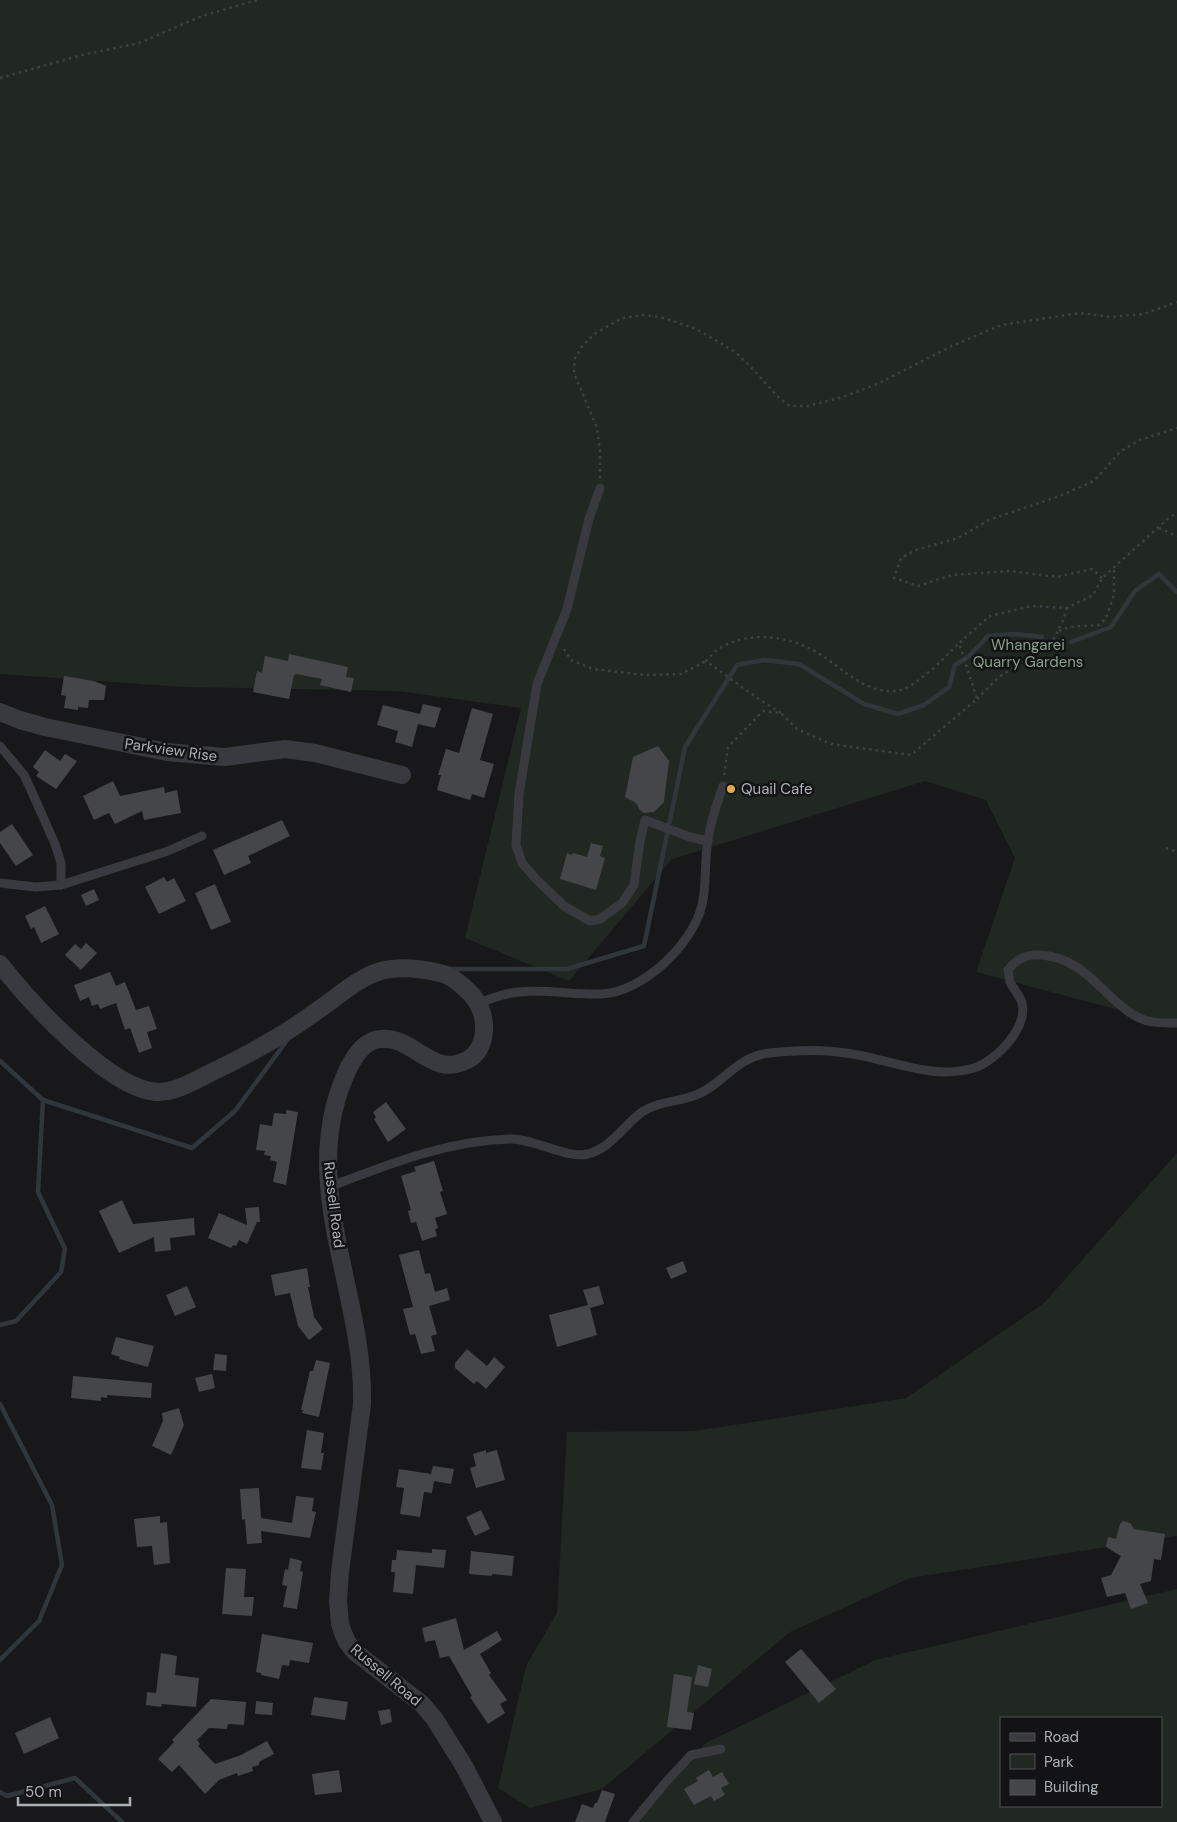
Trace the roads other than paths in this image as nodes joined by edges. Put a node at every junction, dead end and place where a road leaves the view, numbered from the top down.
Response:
1 (600, 488) road end
2 (0, 712) edge
3 (0, 746) edge
4 (402, 775) dead end
5 (723, 786) road end
6 (202, 836) dead end
7 (708, 841) junction
8 (0, 883) edge
9 (62, 886) junction
10 (0, 964) edge
11 (479, 1003) junction
12 (1177, 1024) edge
13 (328, 1187) junction
14 (720, 1749) dead end
15 (492, 1822) edge
16 (633, 1822) edge

1 - 7 lane
2 - 4 street, Parkview Rise
3 - 9 lane
5 - 7 lane
6 - 9 lane
7 - 11 lane
8 - 9 lane
10 - 11 street
11 - 13 street, Russell Road
12 - 13 lane
13 - 15 street, Russell Road
14 - 16 lane

